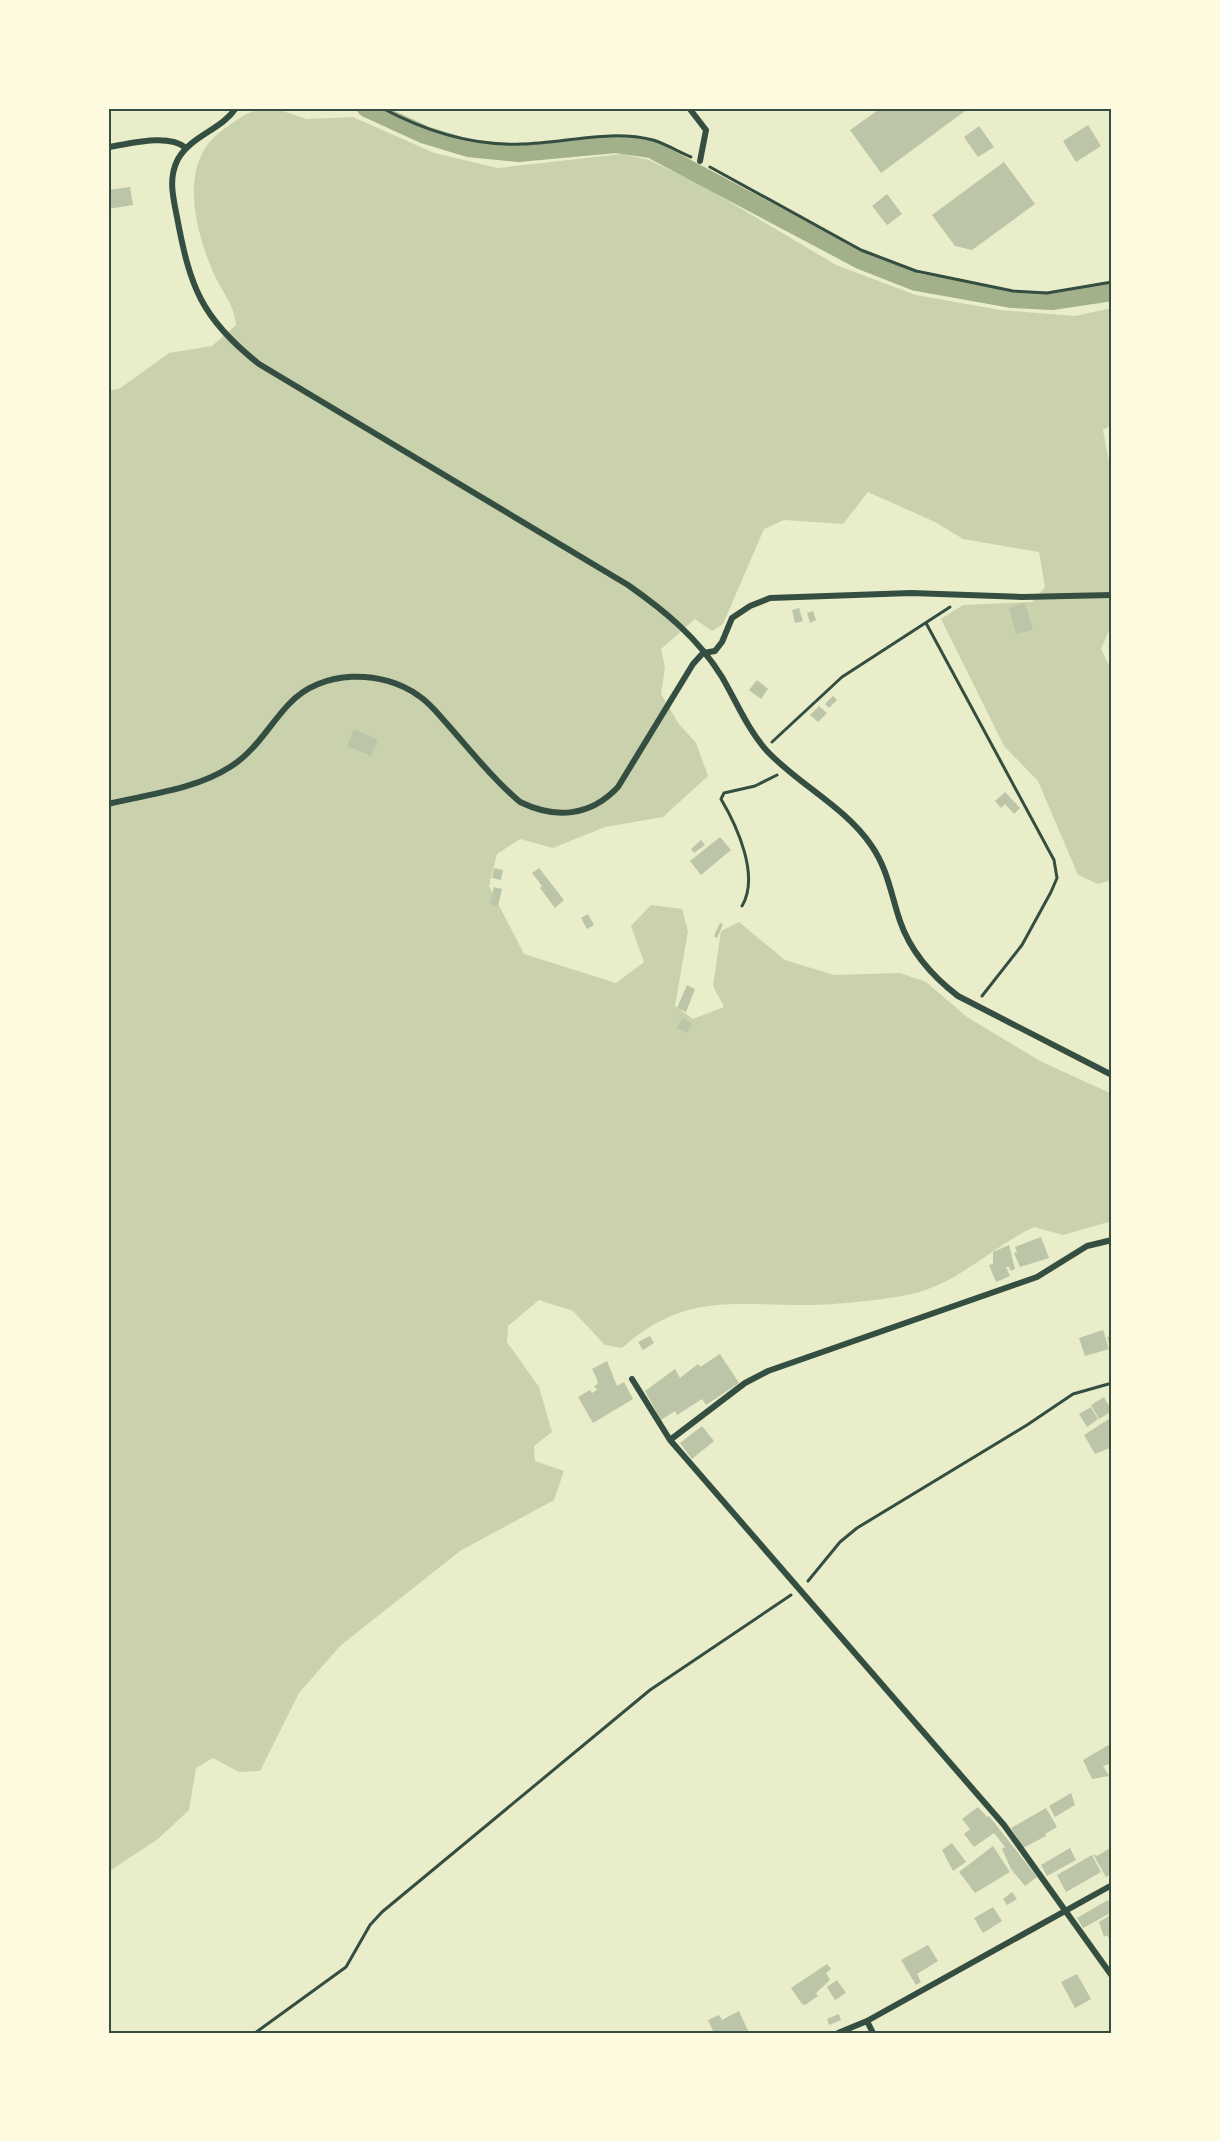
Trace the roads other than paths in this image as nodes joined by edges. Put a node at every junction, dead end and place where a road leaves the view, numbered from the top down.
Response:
1 (236, 108) edge
2 (689, 108) edge
3 (108, 147) edge
4 (186, 148) junction
5 (700, 161) road end
6 (1112, 595) edge
7 (704, 653) junction
8 (108, 804) edge
9 (1112, 1075) edge
10 (1112, 1240) edge
11 (632, 1379) dead end
12 (670, 1440) junction
13 (1112, 1885) edge
14 (1065, 1911) junction
15 (1112, 1976) edge
16 (867, 2021) junction
17 (838, 2033) edge
18 (873, 2033) edge

1 - 4 street
2 - 5 street
3 - 4 street
4 - 7 street
6 - 7 street
7 - 8 street
7 - 9 street
10 - 12 street
11 - 12 street
12 - 14 street
13 - 14 street
14 - 15 street
14 - 16 street
16 - 17 street
16 - 18 street

